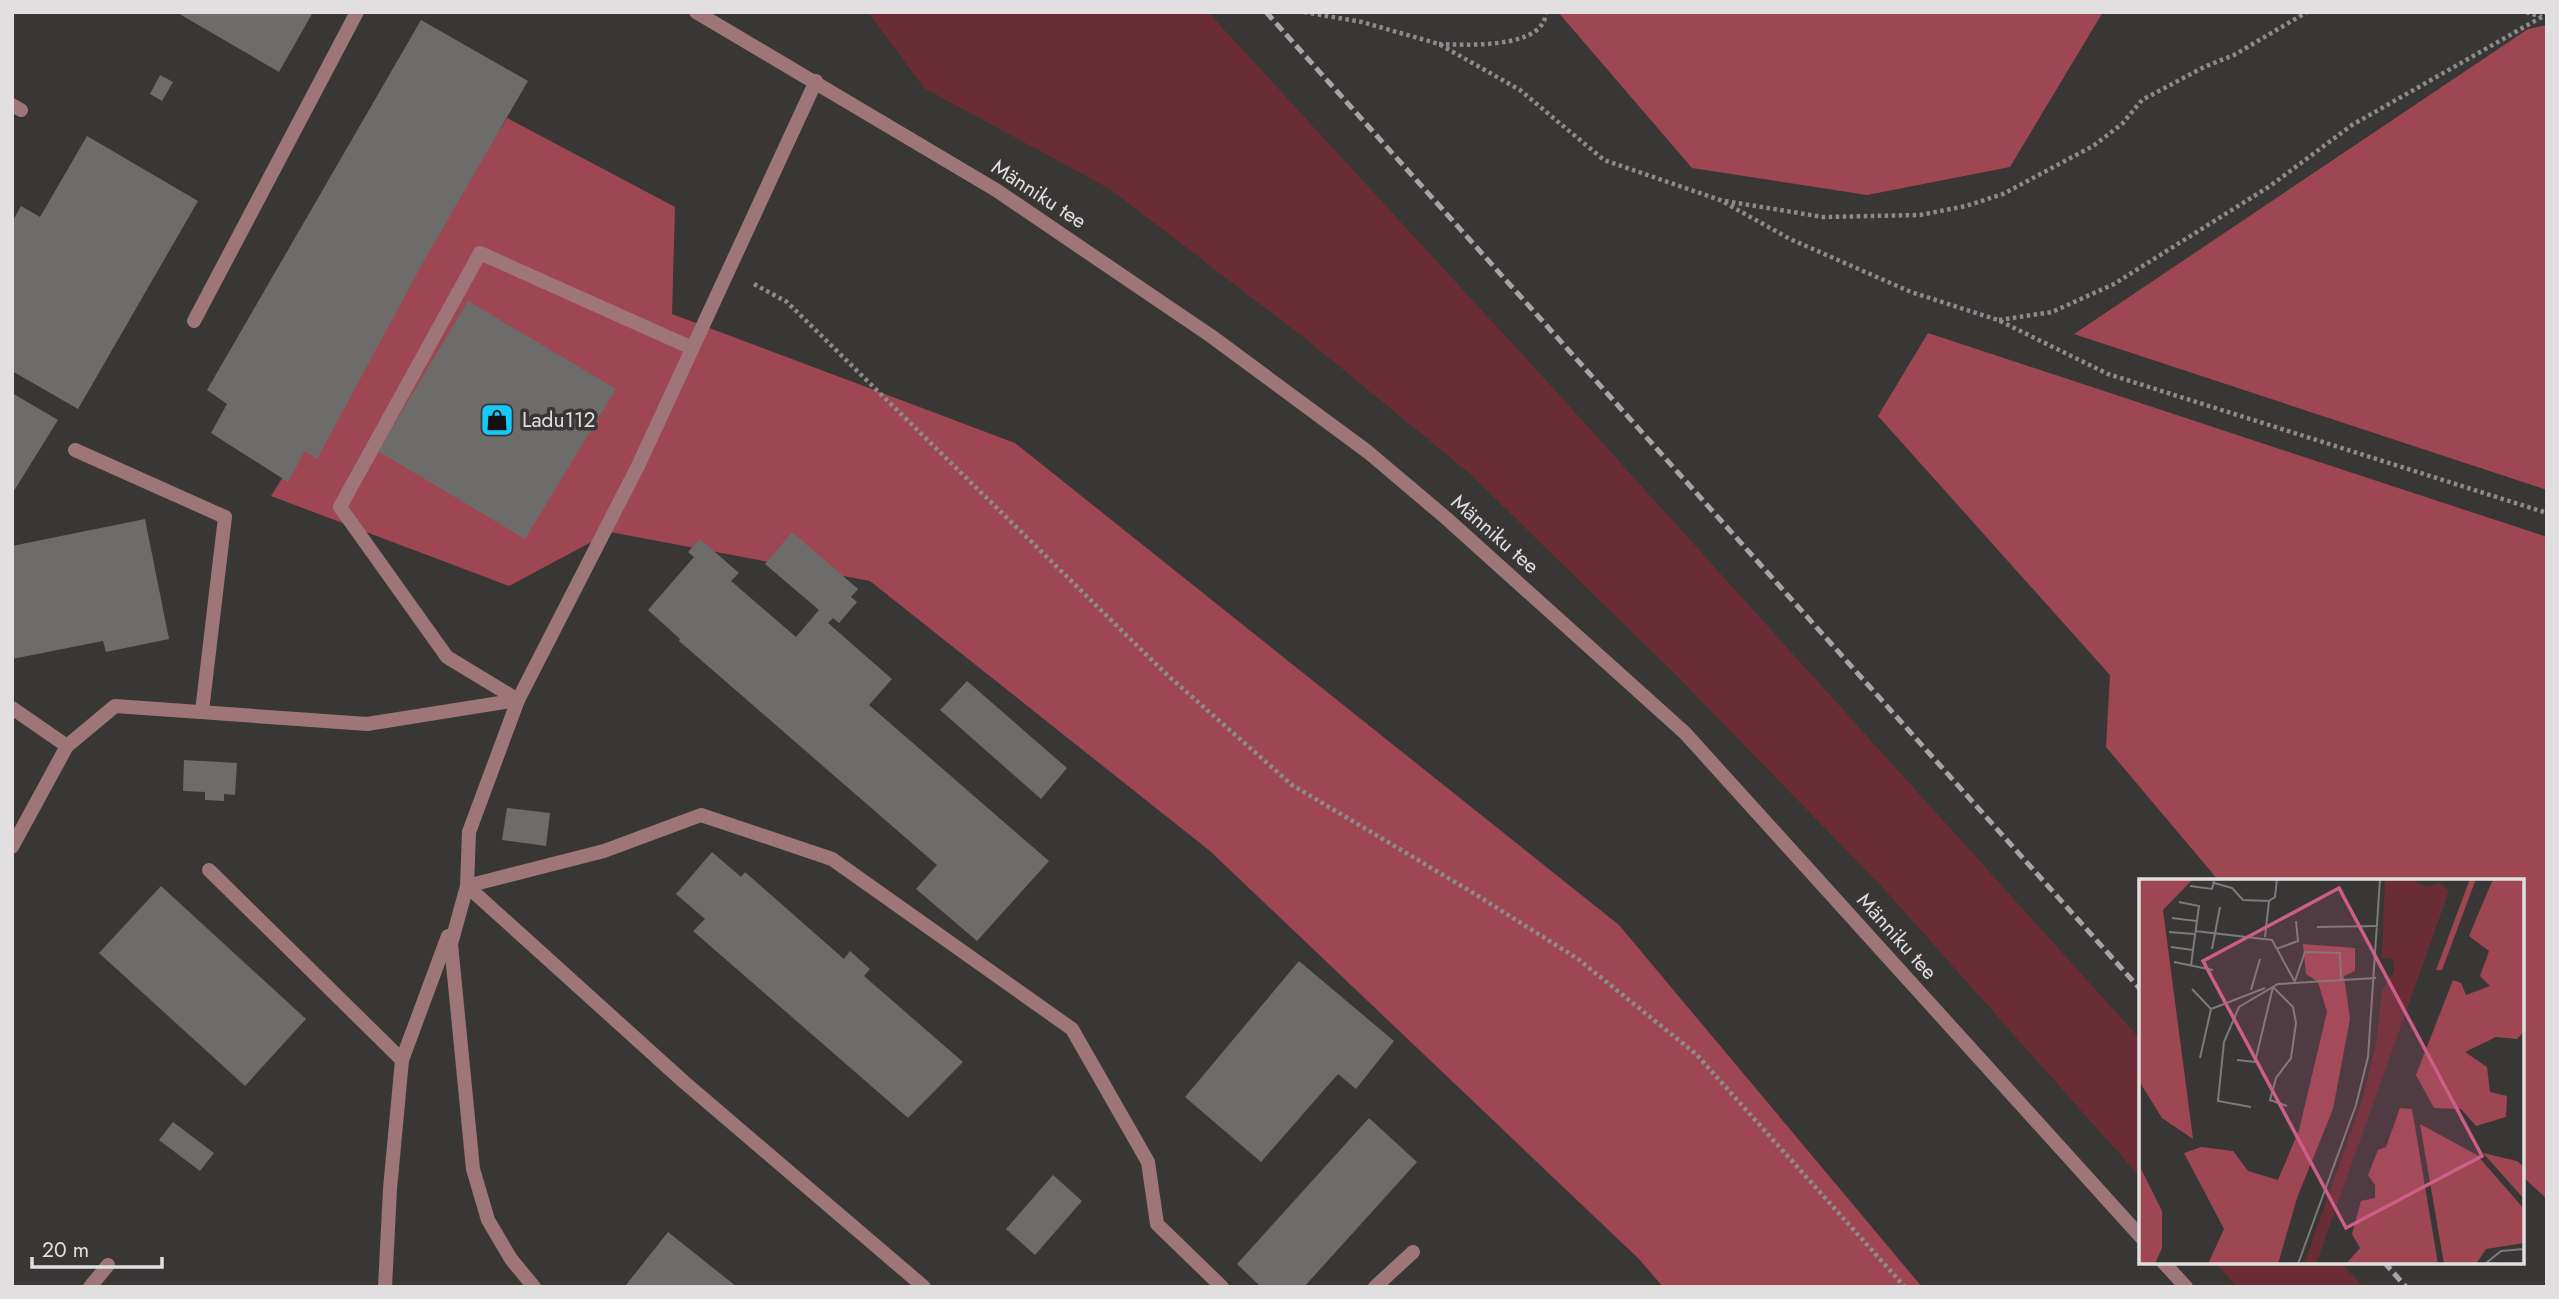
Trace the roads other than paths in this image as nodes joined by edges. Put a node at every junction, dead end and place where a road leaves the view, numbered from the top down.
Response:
1 (357, 12) edge
2 (696, 12) edge
3 (816, 81) junction
4 (194, 321) dead end
5 (692, 348) junction
6 (75, 450) dead end
7 (518, 700) junction
8 (12, 708) edge
9 (202, 711) junction
10 (67, 746) junction
11 (12, 847) edge
12 (209, 870) dead end
13 (467, 886) junction
14 (402, 1060) junction
15 (2139, 1235) edge
16 (1413, 1252) dead end
17 (2166, 1264) edge
18 (108, 1265) dead end
19 (90, 1287) edge
20 (385, 1287) edge
21 (534, 1287) edge
22 (924, 1287) edge
23 (1222, 1287) edge
24 (1375, 1287) edge
25 (2186, 1287) edge

1 - 4 street
2 - 3 street, Männiku tee
3 - 5 street
3 - 15 street, Männiku tee
5 - 7 street
5 - 7 street
6 - 9 street
7 - 9 street
7 - 13 street
8 - 10 street
9 - 10 street
10 - 11 street
12 - 14 street
13 - 14 street
13 - 21 street
13 - 22 street
13 - 23 street
14 - 20 street
16 - 24 street
17 - 25 street
18 - 19 street

